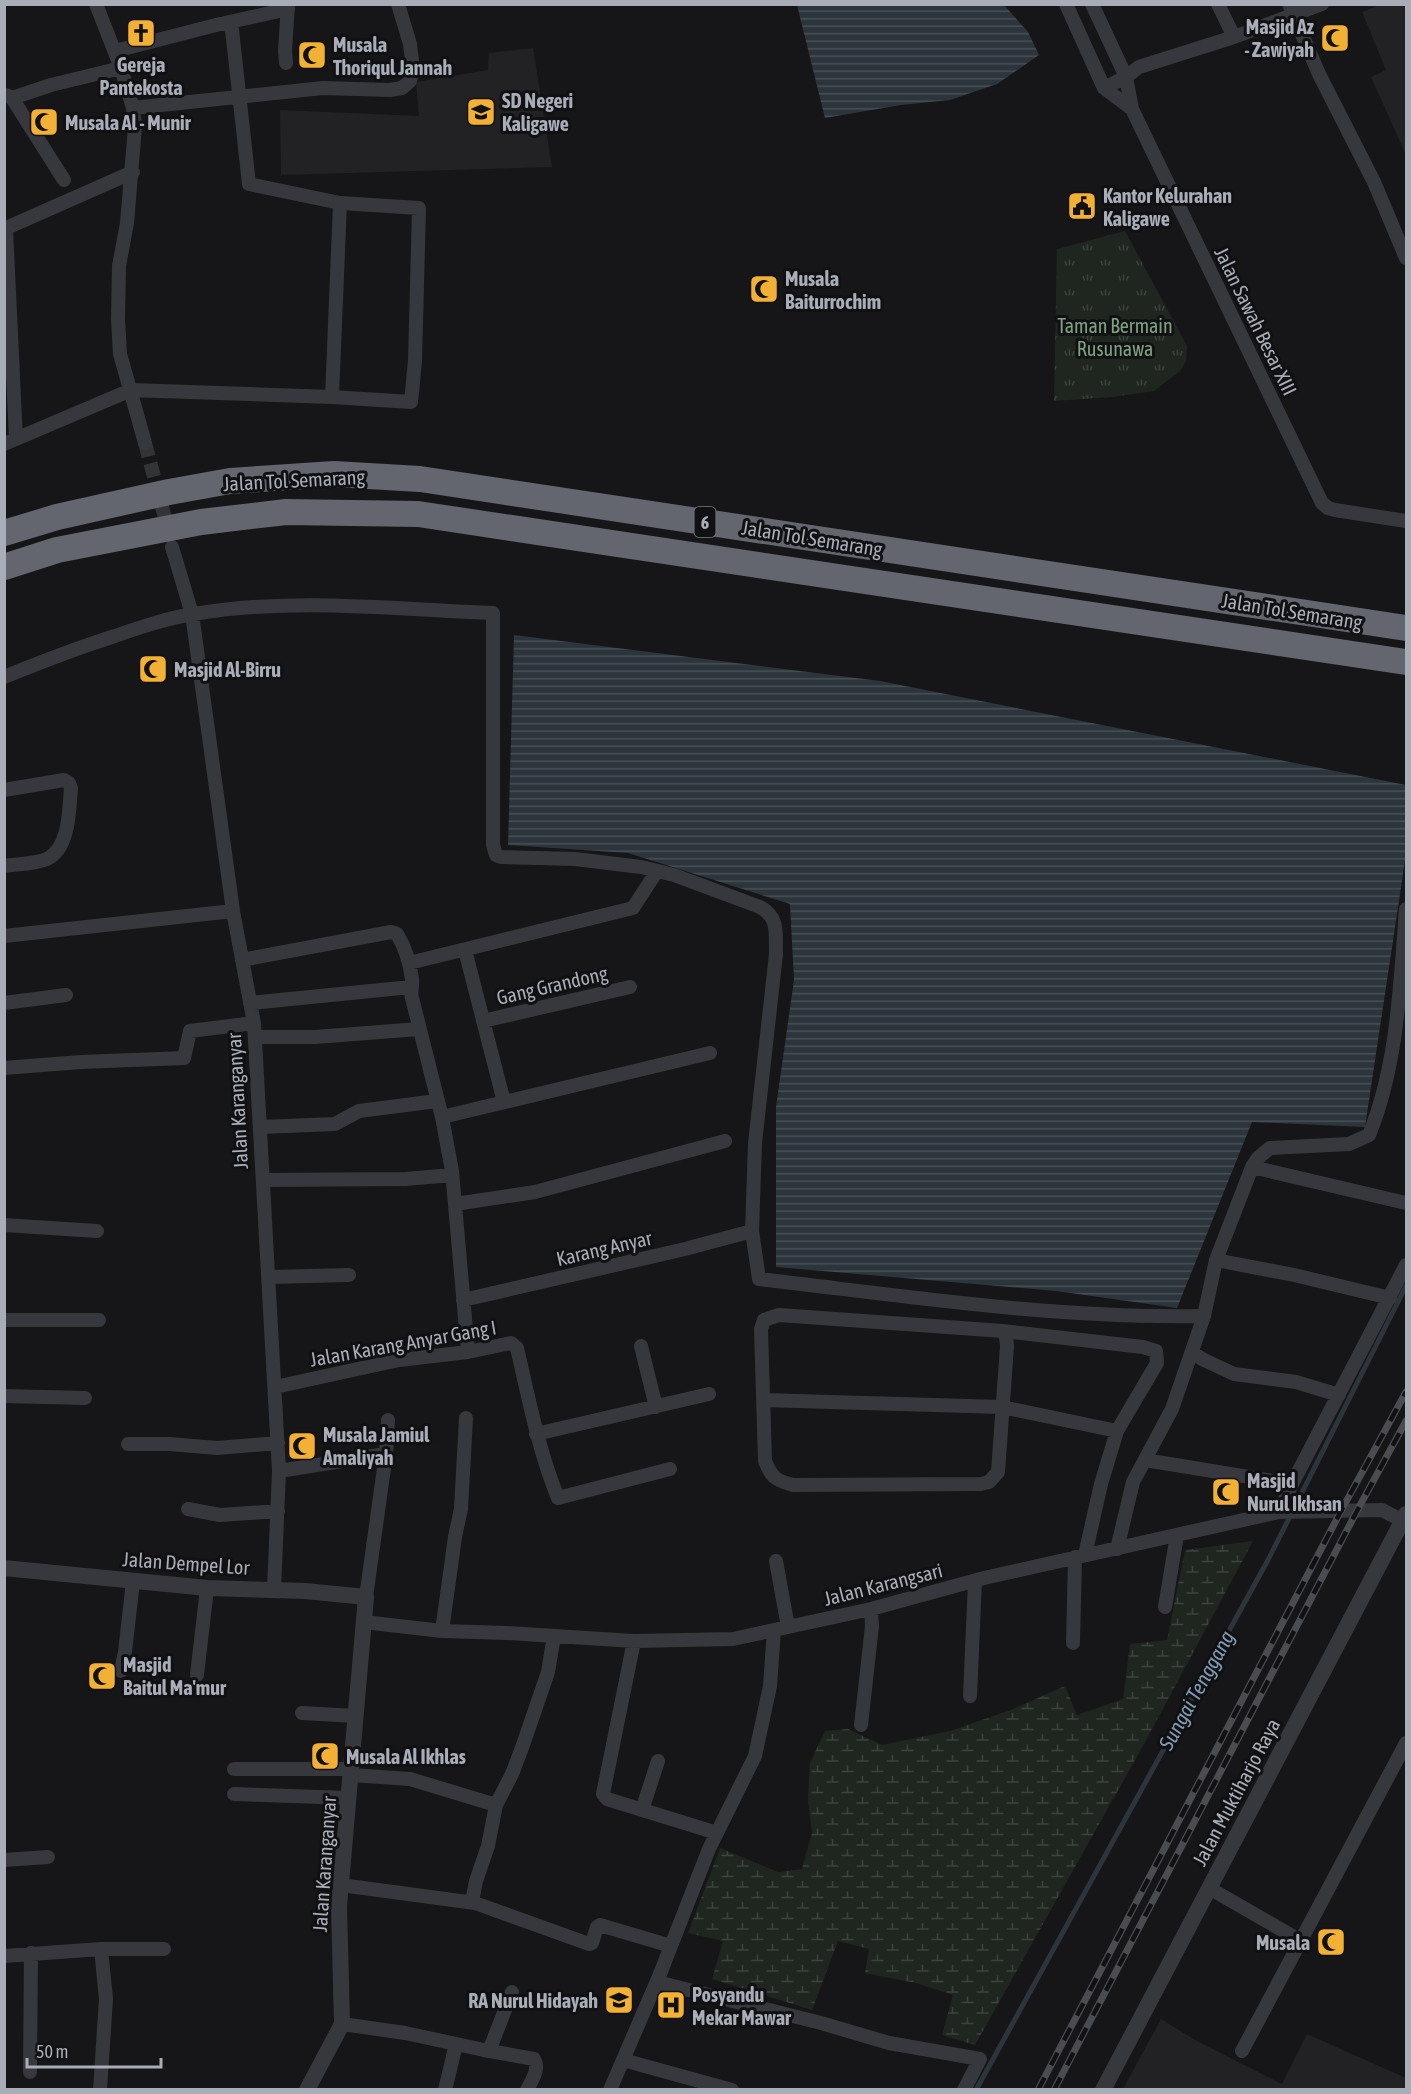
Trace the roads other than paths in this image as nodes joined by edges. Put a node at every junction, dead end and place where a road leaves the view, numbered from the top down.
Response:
1 (96, 4) edge
2 (398, 4) edge
3 (1066, 4) edge
4 (1092, 4) edge
5 (1218, 4) edge
6 (1322, 4) edge
7 (288, 7) edge
8 (1292, 10) edge
9 (225, 23) junction
10 (1234, 37) junction
11 (115, 51) junction
12 (286, 63) dead end
13 (121, 68) junction
14 (1126, 77) junction
15 (1104, 88) junction
16 (8, 96) edge
17 (239, 96) junction
18 (133, 108) junction
19 (1132, 109) junction
20 (133, 172) junction
21 (64, 180) dead end
22 (340, 203) junction
23 (5, 229) edge
24 (1407, 258) edge
25 (132, 395) junction
26 (332, 397) junction
27 (10, 442) edge
28 (145, 443) tunnel mouth
29 (1407, 521) edge
30 (4, 532) edge
31 (172, 547) tunnel mouth
32 (4, 567) edge
33 (191, 609) junction
34 (1407, 628) edge
35 (1407, 662) edge
36 (4, 677) edge
37 (4, 790) edge
38 (4, 866) edge
39 (657, 871) junction
40 (1407, 909) edge
41 (233, 911) junction
42 (4, 936) edge
43 (1405, 941) edge
44 (465, 950) junction
45 (242, 960) junction
46 (409, 963) junction
47 (411, 987) junction
48 (630, 987) dead end
49 (66, 995) dead end
50 (4, 1003) edge
51 (250, 1003) junction
52 (483, 1021) junction
53 (254, 1023) junction
54 (419, 1029) junction
55 (255, 1037) junction
56 (710, 1053) dead end
57 (4, 1068) edge
58 (438, 1101) junction
59 (504, 1102) junction
60 (442, 1117) junction
61 (260, 1127) junction
62 (725, 1141) dead end
63 (1252, 1167) junction
64 (452, 1175) junction
65 (263, 1180) junction
66 (1407, 1203) edge
67 (455, 1204) junction
68 (4, 1226) edge
69 (97, 1231) dead end
70 (752, 1231) junction
71 (1216, 1260) junction
72 (1407, 1265) edge
73 (349, 1275) dead end
74 (268, 1277) junction
75 (1390, 1298) junction
76 (463, 1300) junction
77 (1204, 1317) junction
78 (4, 1320) edge
79 (99, 1320) dead end
80 (1003, 1331) junction
81 (641, 1346) dead end
82 (468, 1352) junction
83 (1192, 1352) junction
84 (275, 1387) junction
85 (709, 1394) dead end
86 (1339, 1395) junction
87 (4, 1396) edge
88 (86, 1398) dead end
89 (763, 1400) junction
90 (656, 1407) junction
91 (1002, 1407) junction
92 (466, 1418) dead end
93 (388, 1420) dead end
94 (1117, 1431) junction
95 (537, 1434) junction
96 (278, 1443) junction
97 (128, 1444) dead end
98 (386, 1454) junction
99 (1145, 1460) junction
100 (670, 1469) dead end
101 (279, 1471) junction
102 (1292, 1484) junction
103 (188, 1509) dead end
104 (1281, 1511) junction
105 (278, 1512) junction
106 (1405, 1517) edge
107 (1177, 1535) junction
108 (1117, 1549) junction
109 (1080, 1556) junction
110 (776, 1561) dead end
111 (4, 1568) edge
112 (133, 1581) junction
113 (975, 1581) junction
114 (207, 1588) junction
115 (274, 1589) junction
116 (366, 1597) junction
117 (1165, 1607) dead end
118 (871, 1609) junction
119 (364, 1622) junction
120 (788, 1627) junction
121 (774, 1630) junction
122 (442, 1631) junction
123 (554, 1636) junction
124 (633, 1641) junction
125 (1073, 1643) dead end
126 (121, 1671) dead end
127 (197, 1676) dead end
128 (970, 1695) dead end
129 (302, 1713) dead end
130 (356, 1716) junction
131 (861, 1725) dead end
132 (1407, 1743) edge
133 (658, 1761) dead end
134 (234, 1769) dead end
135 (351, 1772) junction
136 (234, 1794) dead end
137 (349, 1798) junction
138 (496, 1805) junction
139 (642, 1810) junction
140 (717, 1833) junction
141 (48, 1857) dead end
142 (4, 1860) edge
143 (341, 1885) junction
144 (1209, 1888) junction
145 (472, 1902) junction
146 (1301, 1941) junction
147 (671, 1946) junction
148 (101, 1949) junction
149 (164, 1949) dead end
150 (31, 1953) junction
151 (4, 1956) edge
152 (657, 1982) junction
153 (512, 1992) dead end
154 (342, 2024) junction
155 (456, 2044) junction
156 (489, 2051) junction
157 (1242, 2051) dead end
158 (623, 2060) junction
159 (30, 2072) dead end
160 (100, 2090) edge
161 (307, 2090) edge
162 (445, 2090) edge
163 (527, 2090) edge
164 (610, 2090) edge
165 (732, 2090) edge
166 (964, 2090) edge
167 (1103, 2090) edge

1 - 11 street
2 - 17 street
3 - 15 street, Jalan Sawah Besar XIII
4 - 14 street, Jalan Sawah Besar XIII
5 - 10 street
6 - 8 street
7 - 9 street
7 - 12 street
8 - 10 street
8 - 24 street
9 - 11 street
9 - 17 street
10 - 14 street
11 - 13 street
13 - 16 street
13 - 18 street
14 - 15 street
14 - 19 street, Jalan Sawah Besar XIII
15 - 19 street, Jalan Sawah Besar XIII
16 - 21 street
17 - 18 street
17 - 22 street
18 - 20 street
19 - 29 street, Jalan Sawah Besar XIII
20 - 23 street
20 - 25 street
22 - 26 street
22 - 26 street
23 - 27 street
25 - 26 street
25 - 27 street
25 - 28 street
30 - 34 highway, Jalan Tol Semarang / 6
31 - 33 street, Jalan Karanganyar
32 - 35 highway, Jalan Tol Semarang / 6
33 - 36 street
33 - 39 street
33 - 41 street, Jalan Karanganyar
37 - 38 street
39 - 44 street
39 - 70 street
40 - 43 street
41 - 42 street
41 - 45 street, Jalan Karanganyar
43 - 63 street
44 - 46 street
44 - 52 street
45 - 46 street
45 - 51 street, Jalan Karanganyar
46 - 47 street
47 - 51 street
47 - 54 street
48 - 52 street, Gang Grandong
49 - 50 street
51 - 53 street, Jalan Karanganyar
52 - 59 street
53 - 55 street, Jalan Karanganyar
53 - 57 street
54 - 55 street
54 - 58 street
55 - 61 street, Jalan Karanganyar
56 - 59 street
58 - 60 street
58 - 61 street
59 - 60 street
60 - 64 street
61 - 65 street, Jalan Karanganyar
62 - 67 street
63 - 66 street
63 - 71 street
64 - 65 street
64 - 67 street
65 - 74 street, Jalan Karanganyar
67 - 76 street
68 - 69 street
70 - 76 street, Karang Anyar
70 - 77 street
71 - 75 street
71 - 77 street
72 - 75 street
73 - 74 street
74 - 84 street, Jalan Karanganyar
75 - 86 street
76 - 82 street
77 - 83 street
78 - 79 street
80 - 89 street
80 - 91 street
80 - 94 street
81 - 90 street
82 - 84 street, Jalan Karang Anyar Gang I
82 - 95 street, Jalan Karang Anyar Gang I
83 - 86 street
83 - 99 street
84 - 96 street, Jalan Karanganyar
85 - 90 street
86 - 102 street
87 - 88 street
89 - 91 street
89 - 91 street
90 - 95 street
91 - 94 street
92 - 122 street
93 - 98 street
94 - 109 street
95 - 100 street, Jalan Karang Anyar Gang I
96 - 97 street
96 - 101 street, Jalan Karanganyar
98 - 101 street
98 - 116 street
99 - 102 street
99 - 108 street
101 - 105 street, Jalan Karanganyar
102 - 104 street
103 - 105 street
104 - 106 street, Jalan Karangsari
104 - 107 street, Jalan Karangsari
105 - 115 street, Jalan Karanganyar
106 - 144 street, Jalan Muktiharjo Raya
107 - 108 street, Jalan Karangsari
107 - 117 street
108 - 109 street, Jalan Karangsari
109 - 113 street, Jalan Karangsari
109 - 125 street
110 - 120 street
111 - 112 street, Jalan Dempel Lor
112 - 114 street, Jalan Dempel Lor
112 - 126 street
113 - 118 street, Jalan Karangsari
113 - 128 street
114 - 115 street, Jalan Dempel Lor
114 - 127 street
115 - 116 street, Jalan Dempel Lor
116 - 119 street, Jalan Karanganyar
118 - 120 street, Jalan Karangsari
118 - 131 street
119 - 122 street, Jalan Karangsari
119 - 130 street, Jalan Karanganyar
120 - 121 street, Jalan Karangsari
121 - 124 street, Jalan Karangsari
121 - 140 street
122 - 123 street, Jalan Karangsari
123 - 124 street, Jalan Karangsari
123 - 138 street
124 - 139 street
129 - 130 street
130 - 135 street, Jalan Karanganyar
132 - 146 street
133 - 139 street
134 - 135 street
135 - 137 street, Jalan Karanganyar
135 - 138 street
136 - 137 street
137 - 143 street, Jalan Karanganyar
138 - 145 street
139 - 140 street
140 - 147 street
141 - 142 street
143 - 145 street
143 - 154 street, Jalan Karanganyar
144 - 146 street
144 - 167 street, Jalan Muktiharjo Raya
145 - 147 street
146 - 157 street
147 - 152 street
148 - 149 street
148 - 150 street
148 - 160 street
150 - 151 street
150 - 159 street
152 - 158 street
152 - 166 street
153 - 156 street
154 - 155 street
154 - 161 street, Jalan Karanganyar
155 - 156 street
155 - 162 street
156 - 163 street
158 - 164 street
158 - 165 street

